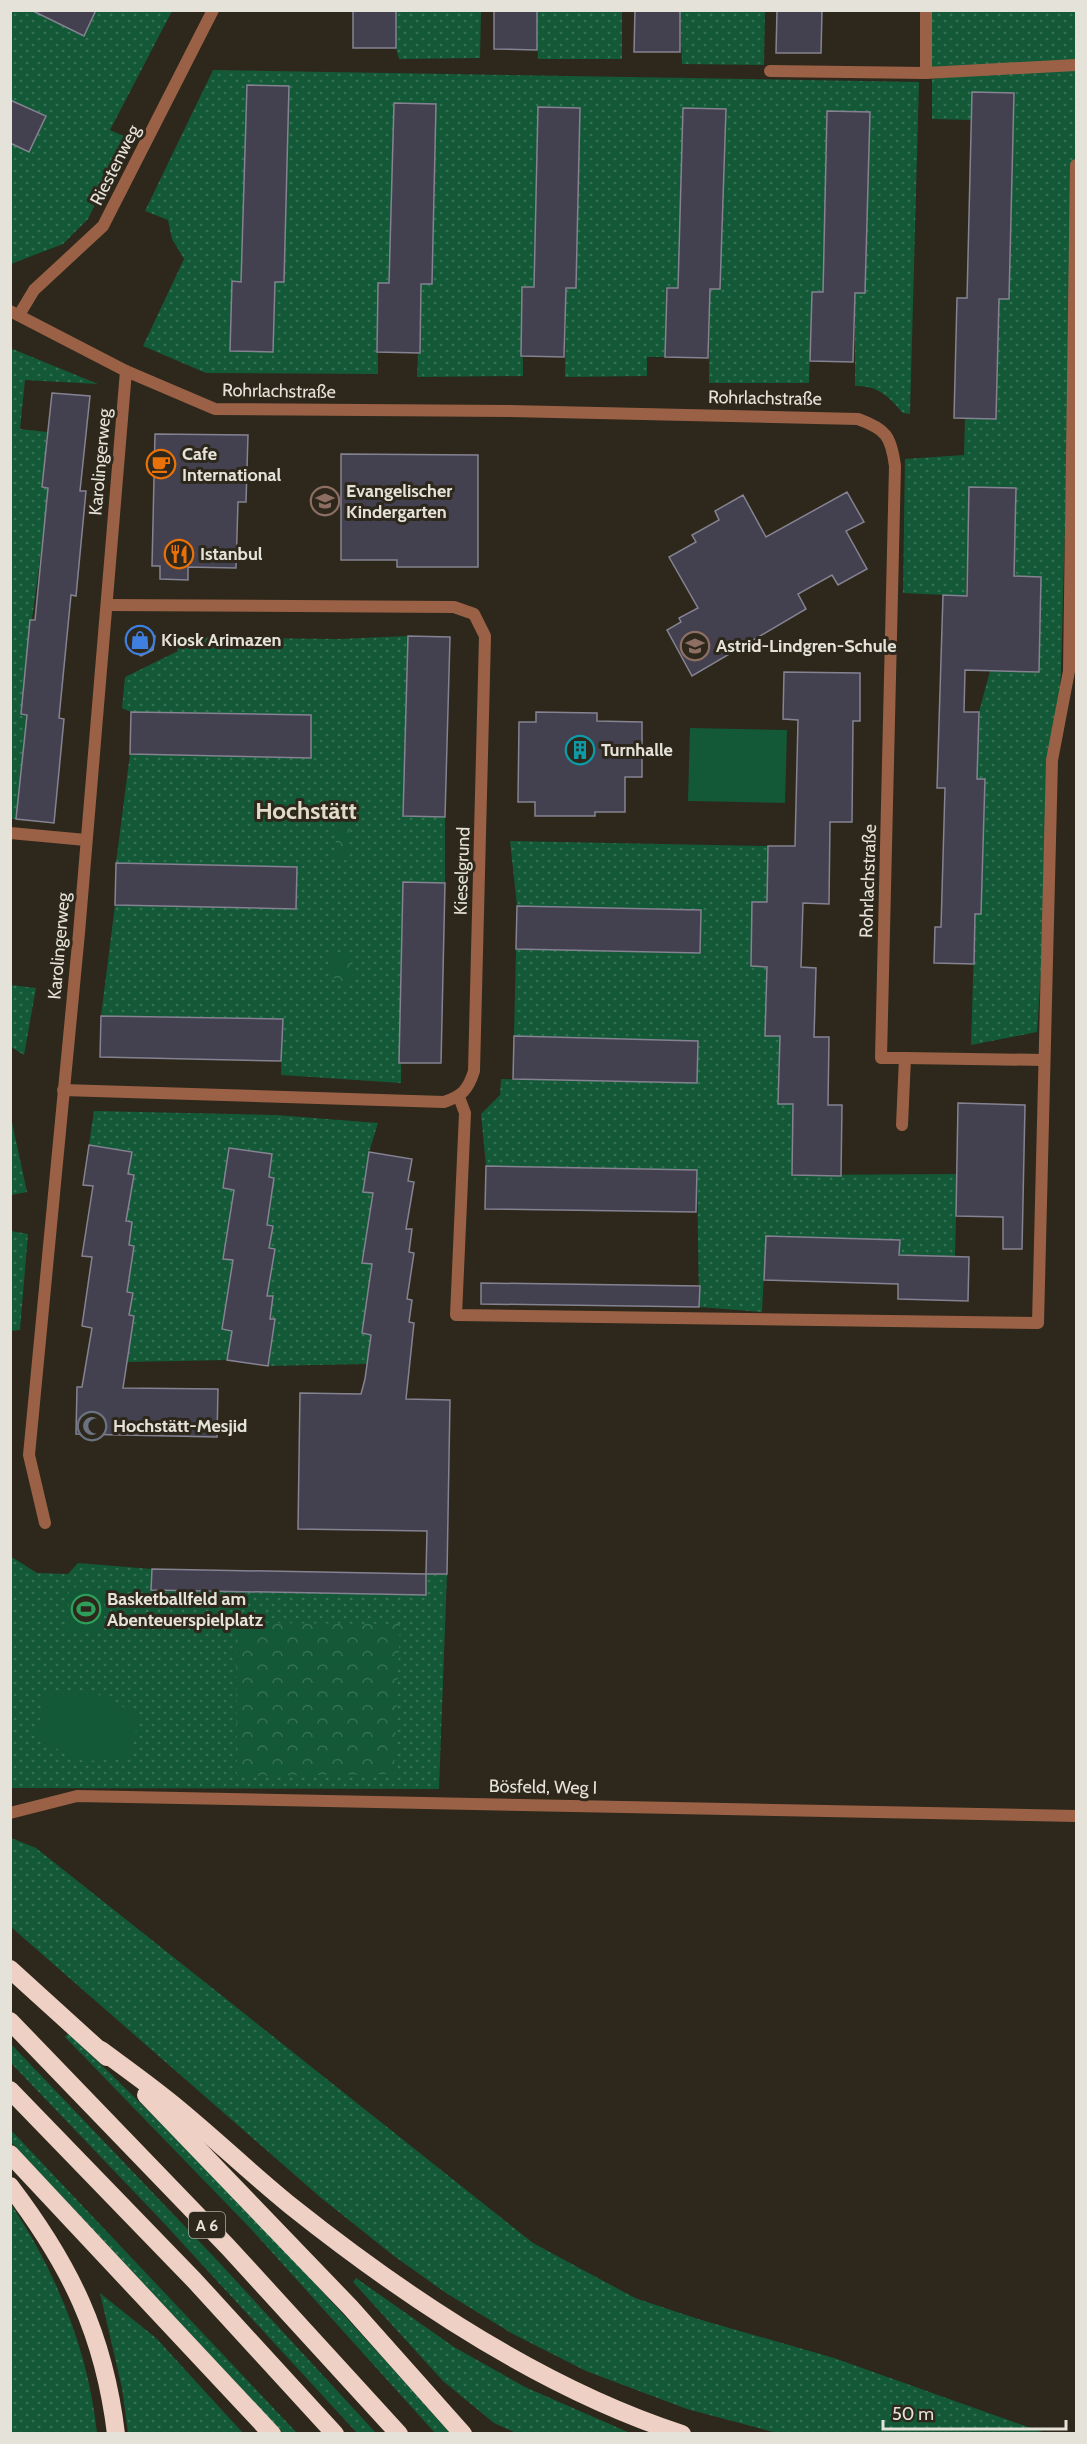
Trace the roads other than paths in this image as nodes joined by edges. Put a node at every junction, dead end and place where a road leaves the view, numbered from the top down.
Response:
1 (213, 10) edge
2 (926, 10) edge
3 (1077, 65) edge
4 (770, 71) dead end
5 (926, 73) junction
6 (1077, 165) edge
7 (15, 313) edge
8 (126, 371) junction
9 (107, 606) junction
10 (10, 833) edge
11 (86, 840) junction
12 (905, 1058) junction
13 (1044, 1060) junction
14 (63, 1090) junction
15 (459, 1097) junction
16 (902, 1125) dead end
17 (45, 1522) dead end
18 (10, 1813) edge
19 (1077, 1816) edge
20 (10, 1969) edge
21 (10, 2021) edge
22 (101, 2050) junction
23 (10, 2090) edge
24 (10, 2154) edge
25 (10, 2186) edge
26 (116, 2433) edge
27 (272, 2433) edge
28 (335, 2433) edge
29 (399, 2433) edge
30 (464, 2433) edge
31 (682, 2433) edge

1 - 7 street, Riestenweg
2 - 5 street
3 - 5 street
4 - 5 street
6 - 13 street
7 - 8 street, Rohrlachstraße
8 - 9 street, Karolingerweg
8 - 12 street, Rohrlachstraße
9 - 11 street, Karolingerweg
9 - 15 street, Kieselgrund
10 - 11 street
11 - 14 street, Karolingerweg
12 - 13 street, Rohrlachstraße
12 - 16 street
13 - 15 street
14 - 15 street
14 - 17 street, Karolingerweg
18 - 19 street, Bösfeld, Weg I
20 - 22 highway
21 - 29 highway, A 6
22 - 30 highway
22 - 31 highway
23 - 28 highway, A 6
24 - 27 highway
25 - 26 highway

